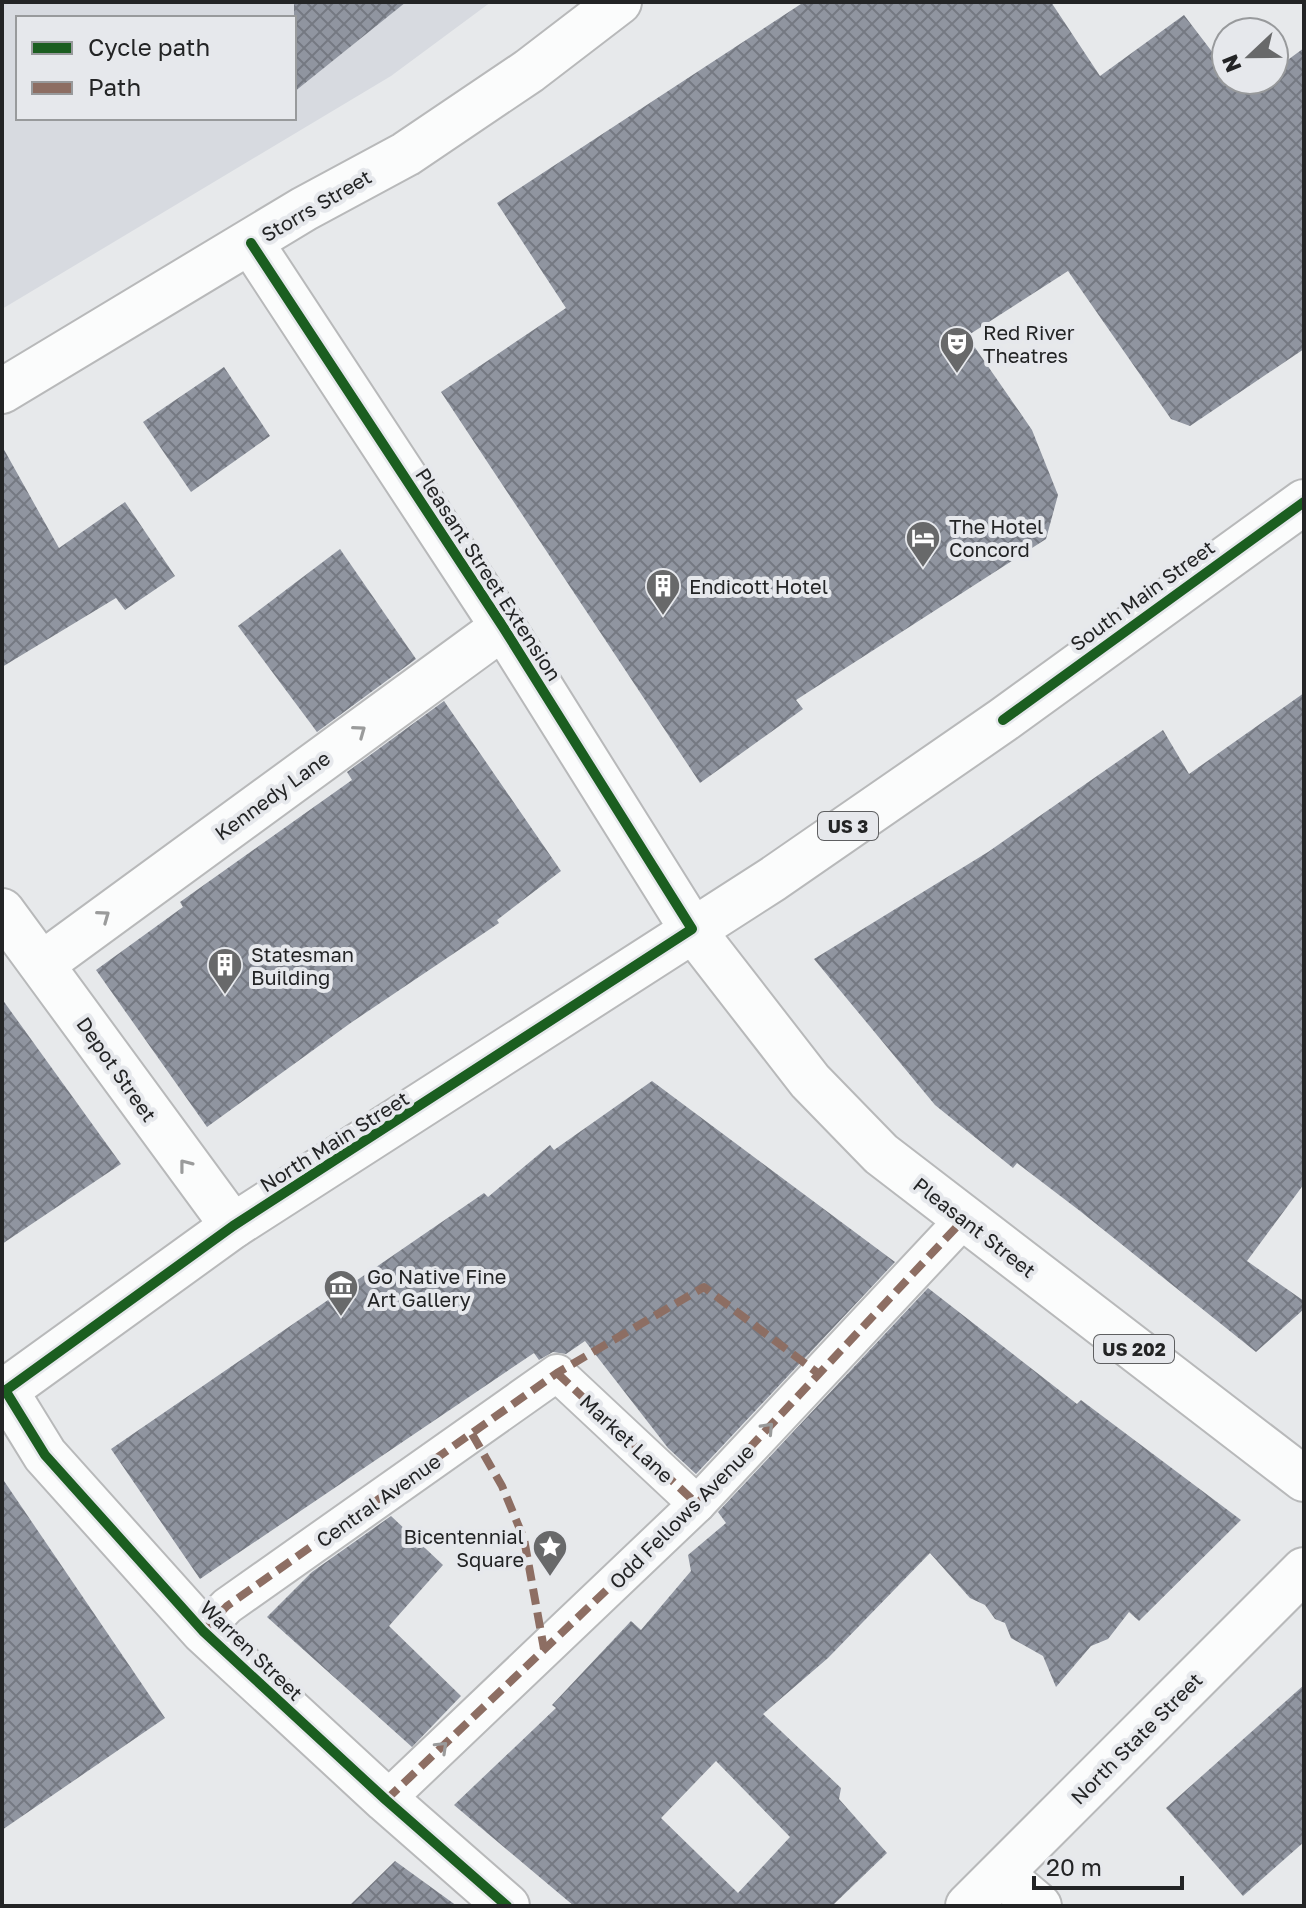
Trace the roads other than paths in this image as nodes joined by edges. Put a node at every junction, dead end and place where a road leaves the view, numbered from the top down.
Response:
1 (619, 2) edge
2 (251, 243) junction
3 (2, 391) edge
4 (1304, 502) edge
5 (503, 627) junction
6 (2, 911) edge
7 (692, 929) junction
8 (42, 964) junction
9 (964, 1219) junction
10 (233, 1226) junction
11 (557, 1373) joint
12 (4, 1391) edge
13 (1304, 1479) edge
14 (697, 1504) junction
15 (1304, 1570) edge
16 (203, 1631) junction
17 (386, 1800) junction
18 (1001, 1874) junction
19 (507, 1906) edge
20 (968, 1906) edge
21 (1039, 1906) edge

1 - 2 street, Storrs Street
2 - 3 street, Storrs Street
2 - 5 street, Pleasant Street Extension
4 - 7 street, South Main Street / US 3
5 - 7 street, Pleasant Street Extension
8 -> 5 street, Kennedy Lane
6 - 8 street, Depot Street
7 - 9 street, Pleasant Street / US 202
7 - 10 street, North Main Street / US 3
10 -> 8 street, Depot Street
9 - 13 street, Pleasant Street / US 202
14 -> 9 street, Odd Fellows Avenue
10 - 12 street, North Main Street / US 3
11 - 14 street, Market Lane
11 - 16 street, Central Avenue
12 - 16 street, Warren Street
17 -> 14 street, Odd Fellows Avenue
15 - 18 street, North State Street
16 - 17 street, Warren Street
17 - 19 street, Warren Street
18 - 20 street, North State Street
18 - 21 street

